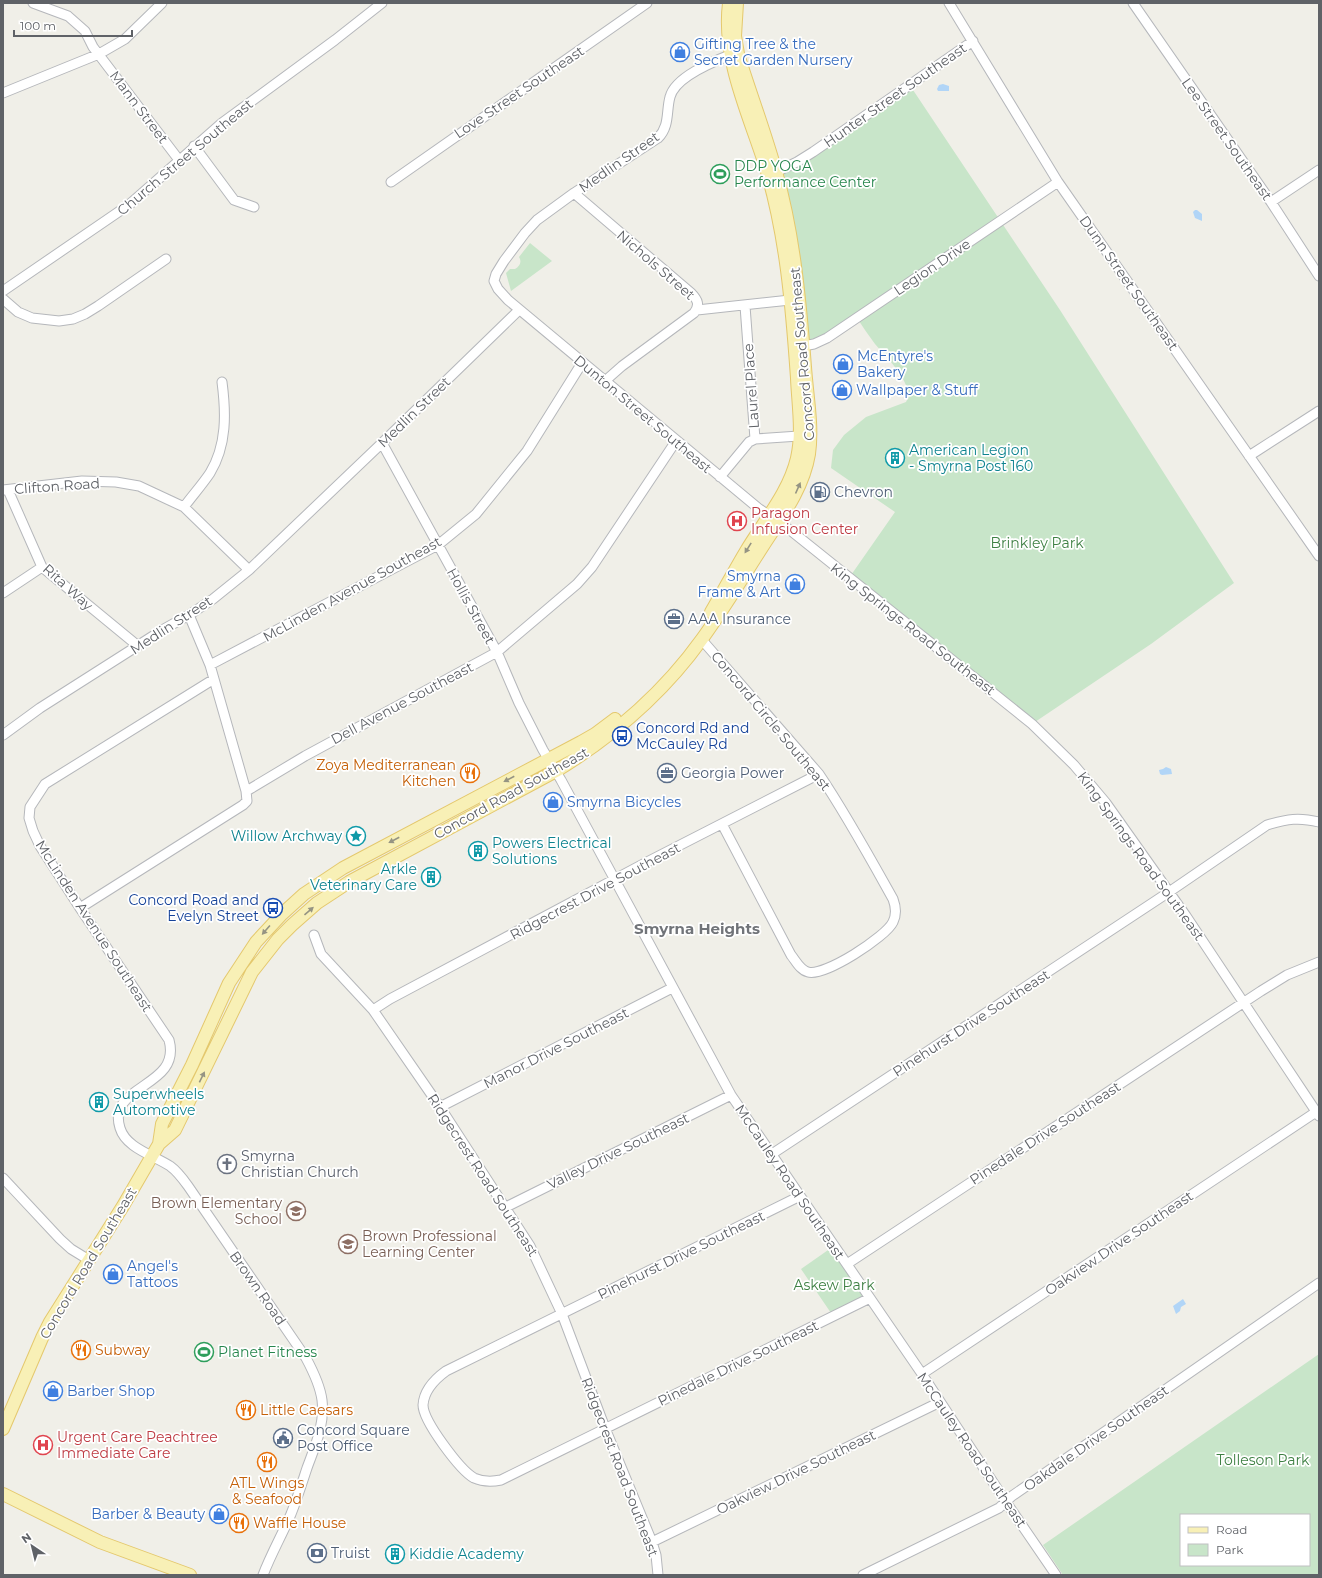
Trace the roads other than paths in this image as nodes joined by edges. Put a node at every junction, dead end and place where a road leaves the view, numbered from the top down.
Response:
1 (33, 3) edge
2 (162, 3) edge
3 (382, 3) edge
4 (647, 3) edge
5 (729, 3) edge
6 (737, 3) edge
7 (949, 3) edge
8 (1133, 3) edge
9 (60, 7) edge
10 (973, 41) junction
11 (99, 54) junction
12 (730, 55) junction
13 (3, 93) edge
14 (194, 146) junction
15 (179, 160) junction
16 (1319, 170) edge
17 (776, 172) junction
18 (392, 182) dead end
19 (1058, 182) junction
20 (574, 193) junction
21 (1271, 202) junction
22 (254, 207) dead end
23 (166, 260) dead end
24 (1319, 276) edge
25 (3, 291) edge
26 (3, 299) edge
27 (790, 300) junction
28 (745, 306) junction
29 (519, 310) junction
30 (697, 310) junction
31 (804, 346) junction
32 (582, 363) junction
33 (605, 381) junction
34 (222, 382) dead end
35 (1319, 411) edge
36 (799, 436) junction
37 (755, 439) junction
38 (676, 441) junction
39 (382, 443) junction
40 (1249, 456) junction
41 (720, 477) junction
42 (5, 490) edge
43 (184, 508) junction
44 (774, 519) junction
45 (438, 545) junction
46 (1319, 556) edge
47 (42, 567) junction
48 (249, 570) junction
49 (3, 593) edge
50 (189, 615) junction
51 (702, 640) junction
52 (138, 646) junction
53 (497, 652) junction
54 (210, 665) junction
55 (214, 679) junction
56 (3, 735) edge
57 (548, 758) junction
58 (556, 771) junction
59 (819, 774) junction
60 (246, 791) junction
61 (1319, 822) edge
62 (722, 824) junction
63 (615, 880) junction
64 (1169, 892) junction
65 (80, 908) junction
66 (314, 935) dead end
67 (1319, 962) edge
68 (672, 988) junction
69 (1243, 1003) junction
70 (373, 1010) junction
71 (731, 1096) junction
72 (440, 1107) junction
73 (1318, 1114) edge
74 (159, 1144) junction
75 (772, 1154) junction
76 (152, 1156) junction
77 (3, 1178) edge
78 (800, 1196) junction
79 (506, 1207) junction
80 (89, 1260) junction
81 (847, 1264) junction
82 (1319, 1283) edge
83 (870, 1298) junction
84 (562, 1314) junction
85 (922, 1374) junction
86 (940, 1402) junction
87 (605, 1428) junction
88 (3, 1429) edge
89 (3, 1494) edge
90 (1006, 1502) junction
91 (652, 1542) junction
92 (190, 1575) edge
93 (263, 1575) edge
94 (658, 1575) edge
95 (863, 1575) edge
96 (1056, 1575) edge

1 - 9 street, Mann Street
2 - 11 street
3 - 14 street, Church Street Southeast
4 - 18 street, Love Street Southeast
5 - 12 main road, Concord Road Southeast
6 - 17 main road, Concord Road Southeast
7 - 10 street, Dunn Street Southeast
8 - 21 street, Lee Street Southeast
9 - 11 street, Mann Street
10 - 17 street, Hunter Street Southeast
10 - 19 street, Dunn Street Southeast
11 - 13 street
11 - 15 street, Mann Street
12 - 20 street, Medlin Street
12 - 27 main road, Concord Road Southeast
14 - 15 street, Church Street Southeast
14 - 22 street
15 - 25 street, Church Street Southeast
16 - 21 street
17 - 31 main road, Concord Road Southeast
19 - 31 street, Legion Drive
19 - 40 street, Dunn Street Southeast
20 - 29 street, Medlin Street
20 - 30 street, Nichols Street
21 - 24 street, Lee Street Southeast
23 - 26 street
27 - 28 street
27 - 36 main road, Concord Road Southeast
28 - 30 street
28 - 37 street, Laurel Place
29 - 32 street, Dunton Street Southeast
29 - 39 street, Medlin Street
30 - 33 street, Nichols Street
44 -> 31 main road, Concord Road Southeast
32 - 33 street, Dunton Street Southeast
32 - 45 street, McLinden Avenue Southeast
33 - 38 street, Dunton Street Southeast
34 - 43 street
35 - 40 street
36 - 37 street, Concord Road Southeast
36 - 44 main road, Concord Road Southeast
37 - 41 street, Laurel Place
38 - 41 street, Dunton Street Southeast
38 - 53 street, Dell Avenue Southeast
39 - 45 street, Hollis Street
39 - 48 street, Medlin Street
40 - 46 street, Dunn Street Southeast
41 - 44 street, Dunton Street Southeast
42 - 43 street, Clifton Road
42 - 47 street, Rita Way
43 - 48 street, Clifton Road
44 - 51 main road, Concord Road Southeast
44 -> 57 main road, Concord Road Southeast
44 - 64 street, King Springs Road Southeast
45 - 53 street, Hollis Street
45 - 54 street, McLinden Avenue Southeast
47 - 49 street
47 - 52 street, Rita Way
48 - 50 street, Medlin Street
50 - 52 street, Medlin Street
50 - 54 street
51 - 58 main road, Concord Road Southeast
51 - 59 street, Concord Circle Southeast
52 - 56 street, Medlin Street
53 - 57 street, Hollis Street
53 - 60 street, Dell Avenue Southeast
54 - 55 street
55 - 60 street
55 - 65 street, McLinden Avenue Southeast
57 - 58 street, Hollis Street
57 -> 74 main road, Concord Road Southeast
58 - 63 street, McCauley Road Southeast
74 -> 58 main road, Concord Road Southeast
59 - 62 street, Ridgecrest Drive Southeast
59 - 62 street, Concord Circle Southeast
60 - 65 street
61 - 64 street, Pinehurst Drive Southeast
62 - 63 street, Ridgecrest Drive Southeast
63 - 68 street, McCauley Road Southeast
63 - 70 street, Ridgecrest Drive Southeast
64 - 69 street, King Springs Road Southeast
64 - 75 street, Pinehurst Drive Southeast
65 - 76 street, McLinden Avenue Southeast
66 - 70 street, Ridgecrest Road Southeast
67 - 69 street, Pinedale Drive Southeast
68 - 71 street, McCauley Road Southeast
68 - 72 street, Manor Drive Southeast
69 - 73 street, King Springs Road Southeast
69 - 81 street, Pinedale Drive Southeast
70 - 72 street, Ridgecrest Road Southeast
71 - 75 street, McCauley Road Southeast
71 - 79 street, Valley Drive Southeast
72 - 79 street, Ridgecrest Road Southeast
73 - 85 street, Oakview Drive Southeast
74 - 76 main road, Concord Road Southeast
75 - 78 street, McCauley Road Southeast
76 - 80 main road, Concord Road Southeast
76 - 93 street, Brown Road
77 - 80 street
78 - 81 street, McCauley Road Southeast
78 - 84 street, Pinehurst Drive Southeast
79 - 84 street, Ridgecrest Road Southeast
80 - 88 main road, Concord Road Southeast
81 - 83 street, McCauley Road Southeast
82 - 90 street, Oakdale Drive Southeast
83 - 85 street, McCauley Road Southeast
83 - 87 street, Pinedale Drive Southeast
84 - 87 street, Ridgecrest Road Southeast
84 - 87 street, Pinehurst Drive Southeast
85 - 86 street, McCauley Road Southeast
86 - 90 street, McCauley Road Southeast
86 - 91 street, Oakview Drive Southeast
87 - 91 street, Ridgecrest Road Southeast
89 - 92 main road
90 - 95 street, Oakdale Drive Southeast
90 - 96 street, McCauley Road Southeast
91 - 94 street, Ridgecrest Road Southeast

